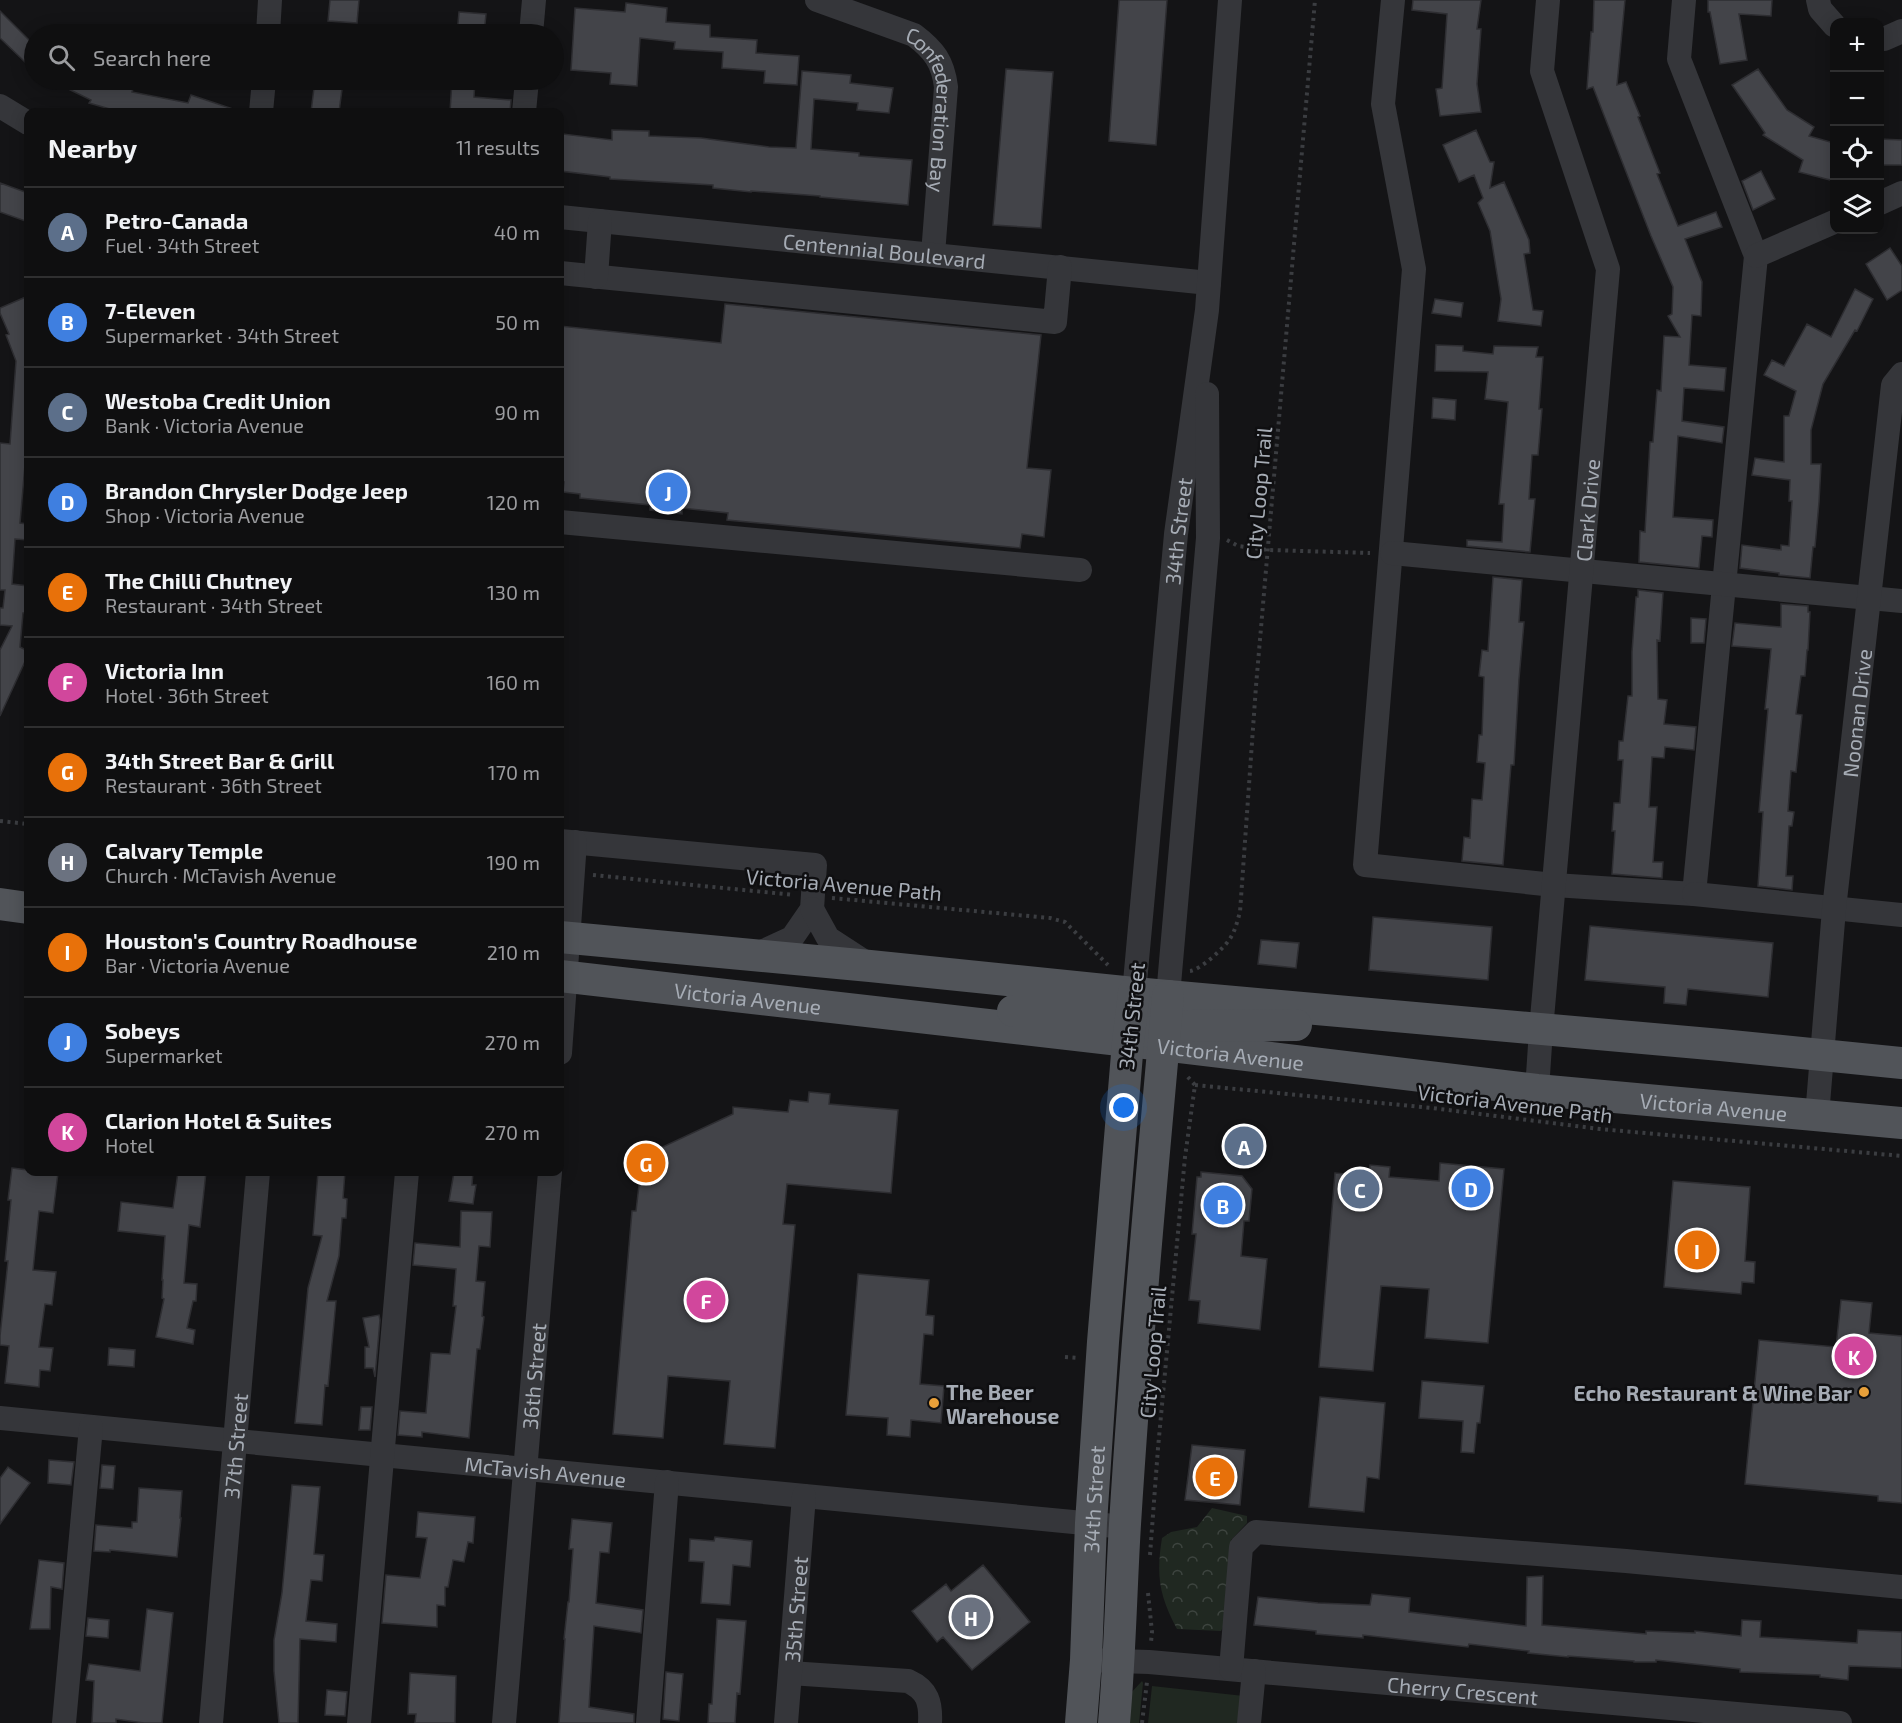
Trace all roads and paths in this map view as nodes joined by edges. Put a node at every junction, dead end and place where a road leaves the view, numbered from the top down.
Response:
1 (270, 0) edge
2 (534, 0) edge
3 (818, 0) edge
4 (1230, 0) edge
5 (1315, 0) edge
6 (1393, 0) edge
7 (1548, 0) edge
8 (1684, 0) edge
9 (1818, 0) edge
10 (1830, 20) edge
11 (269, 24) edge
12 (532, 24) edge
13 (1902, 31) edge
14 (1884, 39) edge
15 (263, 90) edge
16 (526, 90) edge
17 (0, 106) edge
18 (261, 108) edge
19 (524, 108) edge
20 (24, 121) edge
21 (1902, 193) edge
22 (1884, 201) edge
23 (564, 217) edge
24 (600, 221) junction
25 (1830, 224) edge
26 (933, 254) junction
27 (1756, 256) junction
28 (1059, 267) junction
29 (564, 273) edge
30 (596, 277) junction
31 (1209, 283) junction
32 (1207, 310) junction
33 (1902, 374) edge
34 (564, 522) edge
35 (1208, 537) junction
36 (1268, 550) junction
37 (1392, 553) junction
38 (1080, 570) dead end
39 (1582, 571) junction
40 (1172, 577) junction
41 (1204, 580) junction
42 (1725, 585) junction
43 (1869, 598) junction
44 (1902, 601) edge
45 (0, 821) edge
46 (24, 824) edge
47 (567, 842) edge
48 (574, 872) junction
49 (0, 884) edge
50 (1554, 885) junction
51 (24, 886) edge
52 (1694, 894) junction
53 (813, 902) junction
54 (0, 904) edge
55 (24, 907) edge
56 (1834, 909) junction
57 (1902, 915) edge
58 (564, 938) edge
59 (754, 955) junction
60 (870, 966) junction
61 (1108, 966) dead end
62 (1194, 971) dead end
63 (564, 977) edge
64 (1168, 996) junction
65 (1131, 1015) junction
66 (1457, 1022) junction
67 (1541, 1030) junction
68 (1164, 1037) junction
69 (1822, 1056) junction
70 (1902, 1063) edge
71 (1187, 1076) dead end
72 (1196, 1086) junction
73 (1537, 1090) junction
74 (1817, 1116) junction
75 (1902, 1123) edge
76 (1902, 1156) edge
77 (258, 1176) edge
78 (407, 1176) edge
79 (550, 1176) edge
80 (1137, 1345) junction
81 (1091, 1350) junction
82 (1065, 1357) dead end
83 (0, 1418) edge
84 (91, 1427) junction
85 (235, 1441) junction
86 (381, 1455) junction
87 (525, 1469) junction
88 (667, 1482) junction
89 (804, 1496) junction
90 (1091, 1523) junction
91 (1125, 1527) junction
92 (1150, 1560) dead end
93 (1902, 1587) edge
94 (1148, 1591) dead end
95 (1152, 1635) dead end
96 (1086, 1660) junction
97 (1119, 1662) junction
98 (1242, 1670) junction
99 (790, 1673) junction
100 (1147, 1680) dead end
101 (64, 1723) edge
102 (211, 1723) edge
103 (359, 1723) edge
104 (504, 1723) edge
105 (648, 1723) edge
106 (786, 1723) edge
107 (930, 1723) edge
108 (1081, 1723) edge
109 (1114, 1723) edge
110 (1142, 1723) edge
111 (1249, 1723) edge
112 (1840, 1723) edge

1 - 11 street
2 - 12 street
3 - 26 street, Confederation Bay
4 - 31 street, 34th Street
5 - 36 path, City Loop Trail
6 - 37 street
7 - 39 street, Clark Drive
8 - 27 street
9 - 10 street
13 - 14 street
15 - 18 street
16 - 19 street
17 - 20 street
21 - 22 street
23 - 24 street, Centennial Boulevard
24 - 26 street, Centennial Boulevard
24 - 30 street
25 - 27 street
26 - 28 street, Centennial Boulevard
27 - 42 street
28 - 30 street
28 - 31 street, Centennial Boulevard
29 - 30 street
31 - 32 street, 34th Street
32 - 35 street, 34th Street
32 - 40 street, 34th Street
33 - 43 street, Noonan Drive
34 - 38 street
35 - 36 path
35 - 41 street, 34th Street
36 - 37 path
36 - 62 path, City Loop Trail
37 - 39 street
37 - 50 street
39 - 42 street
39 - 50 street, Clark Drive
40 - 41 street
40 - 65 street, 34th Street
41 - 64 street, 34th Street
42 - 43 street
42 - 52 street
43 - 44 street
43 - 56 street, Noonan Drive
45 - 46 path
47 - 48 street
47 - 53 street
48 - 53 path, Victoria Avenue Path
48 - 58 street
49 - 51 main road
50 - 52 street
50 - 67 street, Clark Drive
52 - 56 street
53 - 59 street
53 - 60 street
53 - 61 path, Victoria Avenue Path
54 - 55 main road
56 - 57 street
56 - 69 street, Noonan Drive
58 - 59 main road, Victoria Avenue
59 - 60 main road, Victoria Avenue
60 - 65 main road, Victoria Avenue
63 - 65 main road, Victoria Avenue
64 - 65 main road, Victoria Avenue
64 - 66 main road, Victoria Avenue
64 - 68 main road, 34th Street
65 - 68 main road, Victoria Avenue
65 - 81 main road, 34th Street
66 - 67 main road, Victoria Avenue
66 - 68 main road
67 - 69 main road, Victoria Avenue
67 - 73 street, Clark Drive
68 - 73 main road, Victoria Avenue
68 - 80 main road, 34th Street
69 - 70 main road, Victoria Avenue
69 - 74 street, Noonan Drive
71 - 72 path
72 - 76 path, Victoria Avenue Path
72 - 92 path, City Loop Trail
73 - 74 main road, Victoria Avenue
74 - 75 main road, Victoria Avenue
77 - 85 street, 37th Street
78 - 86 street
79 - 87 street, 36th Street
80 - 81 main road
80 - 91 main road, 34th Street
81 - 82 path
81 - 90 main road, 34th Street
83 - 84 street, McTavish Avenue
84 - 85 street, McTavish Avenue
84 - 101 street
85 - 86 street, McTavish Avenue
85 - 102 street, 37th Street
86 - 87 street, McTavish Avenue
86 - 103 street
87 - 88 street, McTavish Avenue
87 - 104 street, 36th Street
88 - 89 street, McTavish Avenue
88 - 105 street
89 - 90 street, McTavish Avenue
89 - 99 street, 35th Street
90 - 91 street, McTavish Avenue
90 - 96 main road, 34th Street
91 - 97 main road, 34th Street
93 - 98 street
94 - 95 path
96 - 97 street, Cherry Crescent
96 - 108 main road, 34th Street
97 - 98 street, Cherry Crescent
97 - 109 main road, 34th Street
98 - 111 street
98 - 112 street, Cherry Crescent
99 - 106 street, 35th Street
99 - 107 street
100 - 110 path

